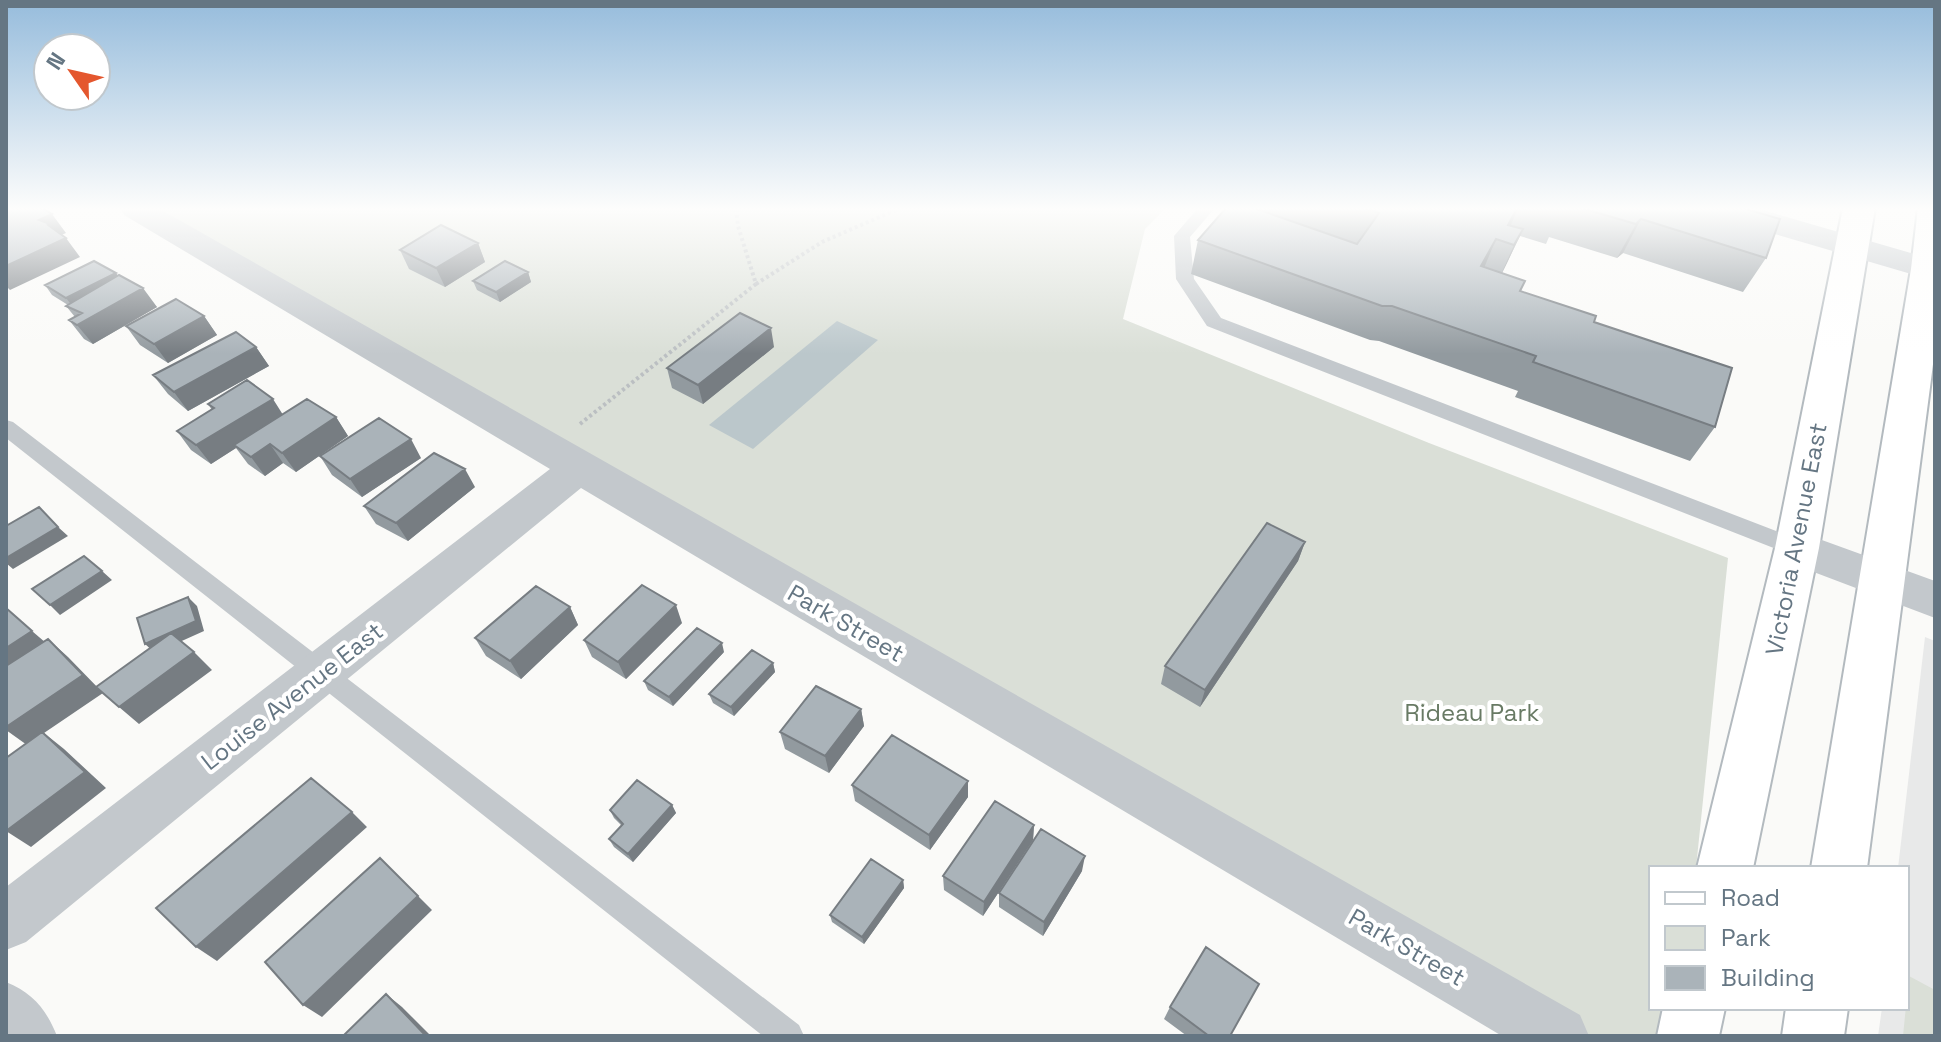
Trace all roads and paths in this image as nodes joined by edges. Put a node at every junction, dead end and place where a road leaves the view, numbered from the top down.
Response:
1 (217, 257) edge
2 (748, 257) edge
3 (799, 257) edge
4 (1183, 257) edge
5 (1850, 257) edge
6 (1908, 257) edge
7 (1932, 270) edge
8 (756, 284) junction
9 (6, 427) edge
10 (562, 461) junction
11 (1797, 548) junction
12 (1883, 580) junction
13 (1935, 600) edge
14 (322, 672) junction
15 (1725, 866) edge
16 (1839, 866) edge
17 (6, 922) edge
18 (1694, 1010) edge
19 (1817, 1010) edge
20 (6, 1011) edge
21 (27, 1036) edge
22 (788, 1036) edge
23 (1559, 1036) edge
24 (1688, 1036) edge
25 (1813, 1036) edge

1 - 10 street, Park Street
2 - 8 path
3 - 8 path
4 - 11 lane
5 - 11 main road, Victoria Avenue East
6 - 7 street
7 - 12 main road
8 - 10 path
9 - 14 lane
10 - 14 street, Louise Avenue East
10 - 23 street, Park Street
11 - 12 street
11 - 15 main road, Victoria Avenue East
12 - 13 street
12 - 16 main road
14 - 17 street, Louise Avenue East
14 - 22 lane
18 - 24 main road
19 - 25 main road
20 - 21 street

